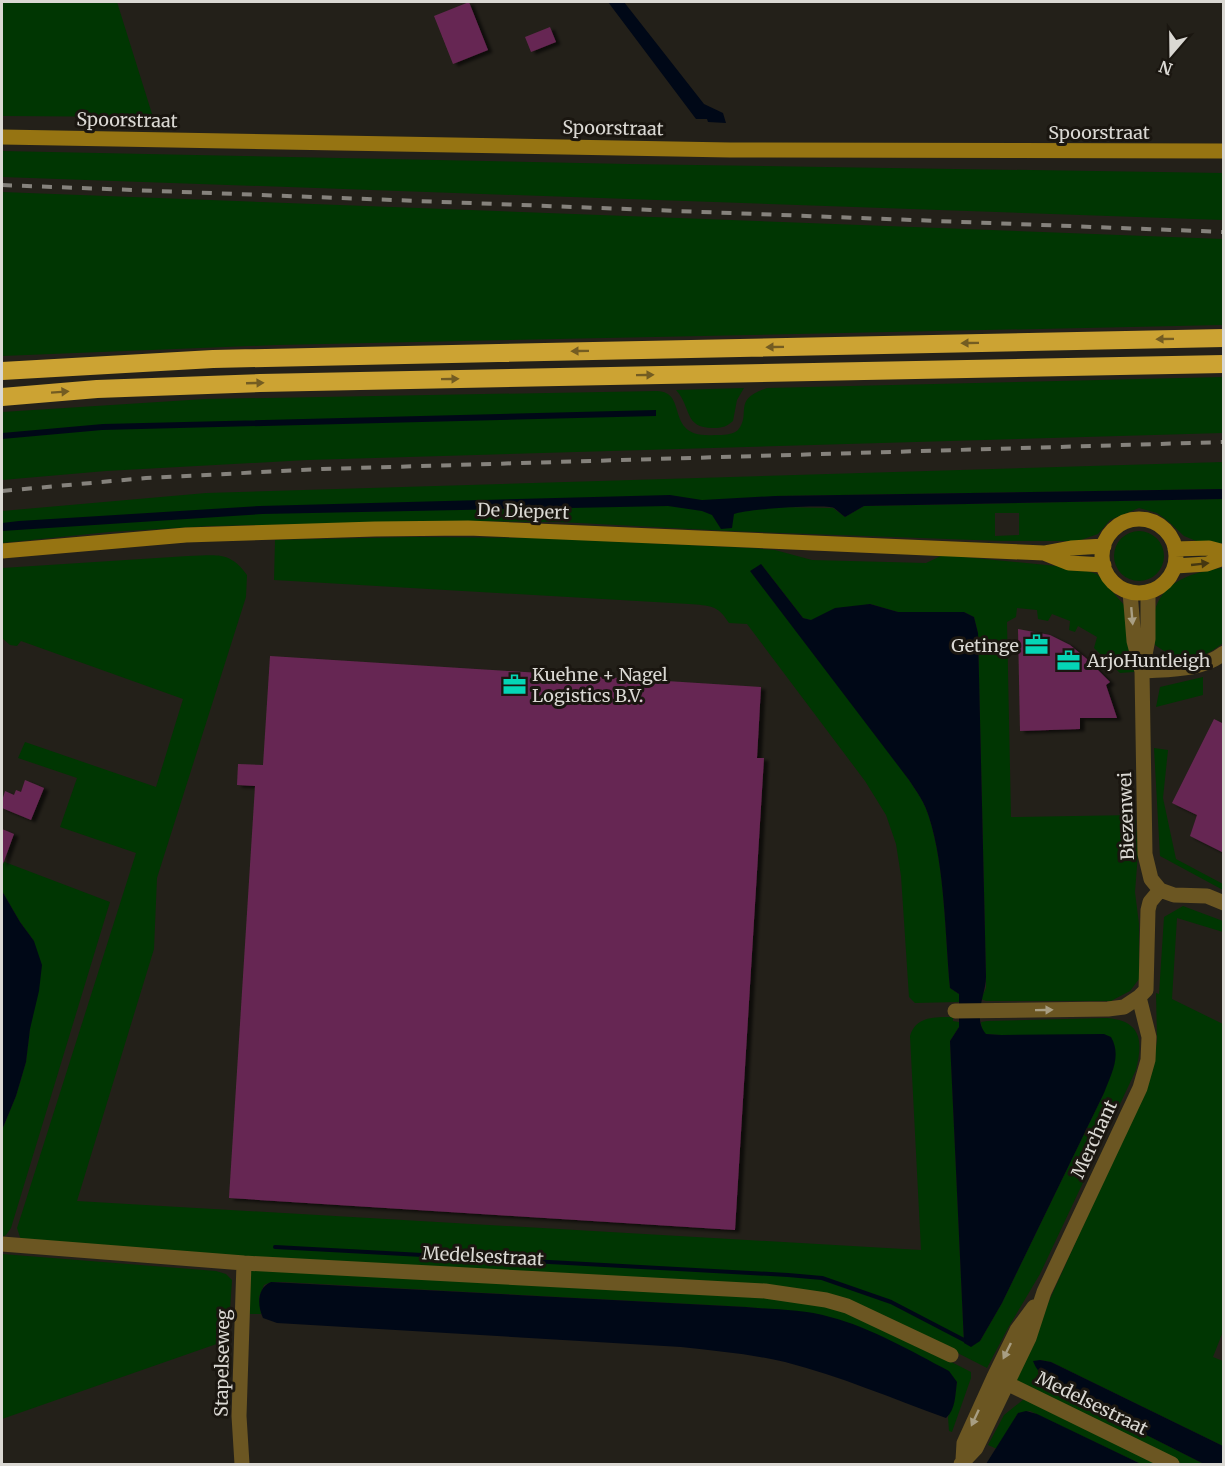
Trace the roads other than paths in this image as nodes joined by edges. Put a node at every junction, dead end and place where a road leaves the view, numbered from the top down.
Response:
1 (2, 137) edge
2 (1224, 152) edge
3 (1224, 338) edge
4 (1224, 364) edge
5 (2, 371) edge
6 (2, 397) edge
7 (1104, 546) junction
8 (1175, 549) junction
9 (2, 551) edge
10 (1224, 552) edge
11 (1044, 553) junction
12 (1224, 558) edge
13 (1104, 565) junction
14 (1175, 566) junction
15 (1130, 592) junction
16 (1148, 592) junction
17 (1224, 653) edge
18 (1142, 671) junction
19 (1160, 890) junction
20 (1224, 903) edge
21 (1139, 997) junction
22 (955, 1011) dead end
23 (2, 1244) edge
24 (244, 1263) junction
25 (951, 1355) dead end
26 (1001, 1380) junction
27 (962, 1462) edge
28 (242, 1464) edge
29 (1172, 1464) edge

1 - 2 main road, Spoorstraat
3 -> 5 highway
6 -> 4 highway
7 - 8 main road
7 - 11 main road, De Diepert
7 - 13 main road
8 - 10 main road
8 - 14 main road
9 - 11 main road, De Diepert
11 - 13 main road, De Diepert
14 -> 12 main road
13 - 15 main road
14 - 16 main road
15 - 16 main road
15 -> 18 street, Biezenwei
16 - 18 street, Biezenwei
17 - 18 street
18 - 19 street, Biezenwei
19 - 20 street
19 - 21 street, Merchant
22 -> 21 street
21 - 26 street, Merchant
23 - 24 street, Medelsestraat
24 - 25 street, Medelsestraat
24 - 28 street, Stapelseweg
26 - 27 street
26 - 29 street, Medelsestraat

